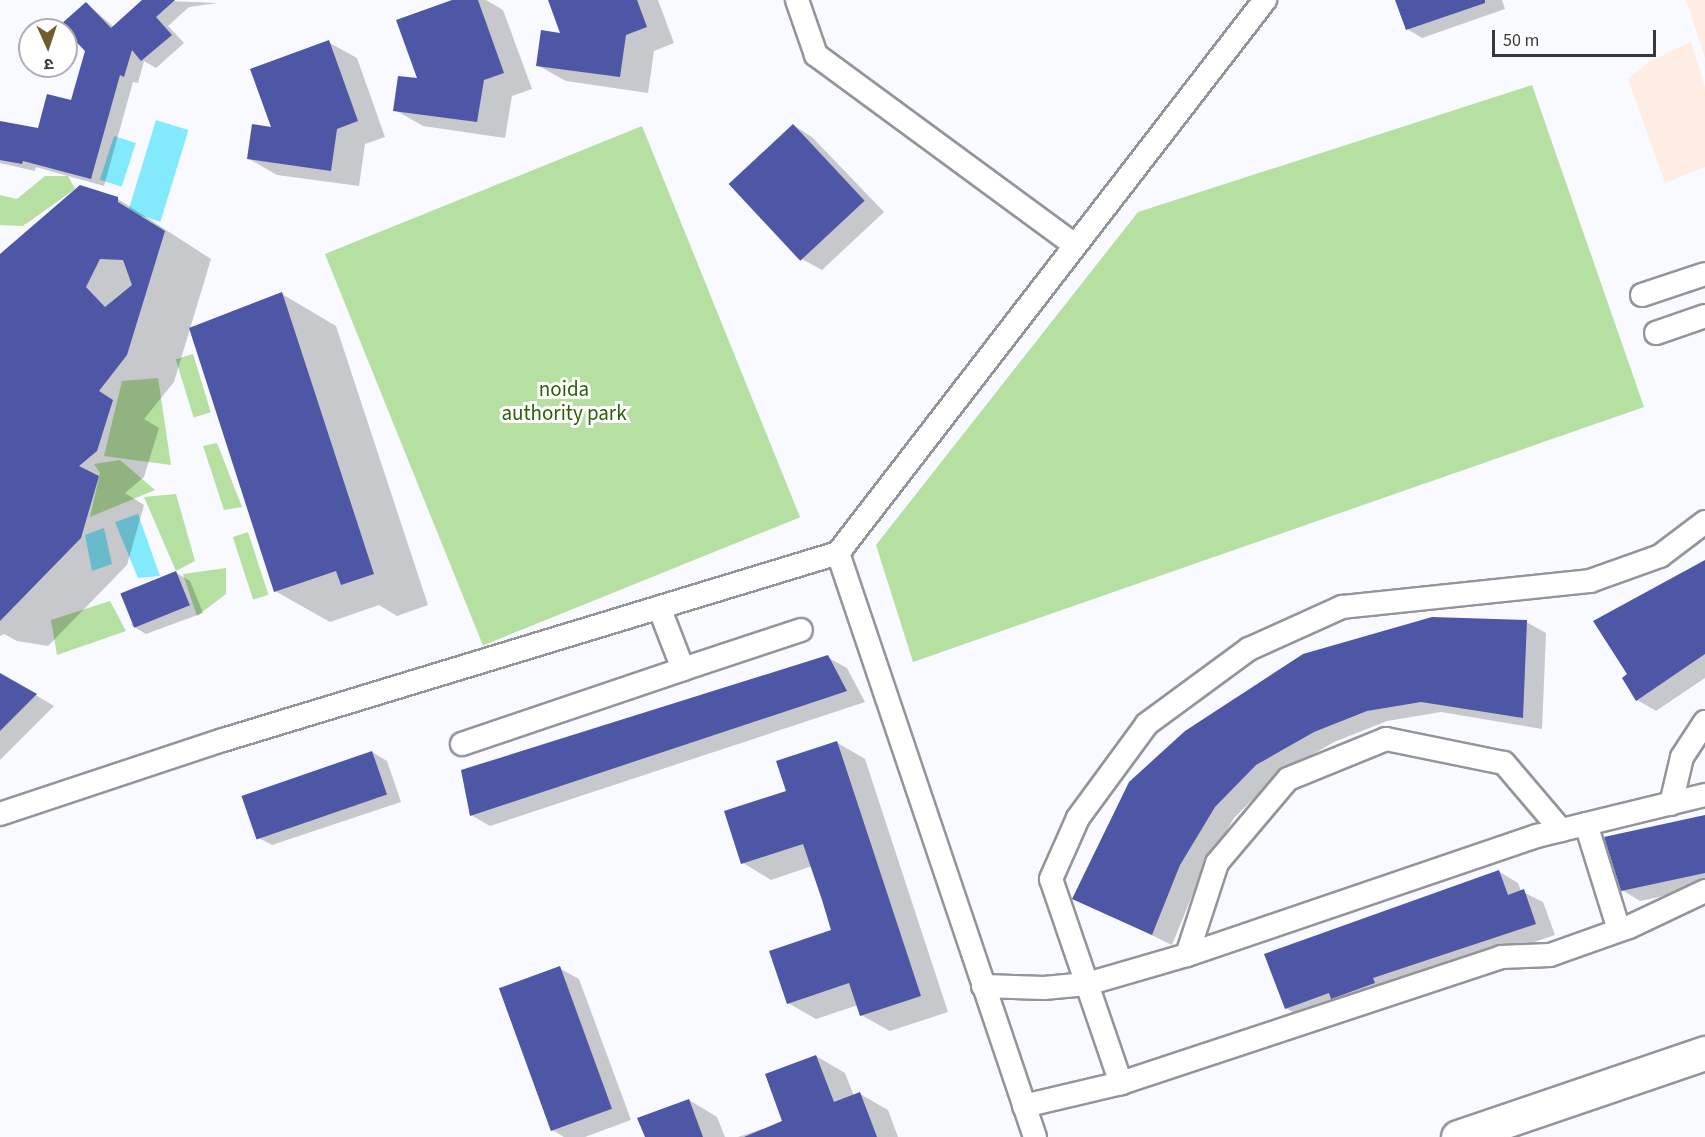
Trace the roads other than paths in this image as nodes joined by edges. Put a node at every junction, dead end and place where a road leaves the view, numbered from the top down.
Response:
1 (797, 0) edge
2 (1265, 0) edge
3 (1073, 244) junction
4 (1705, 274) edge
5 (1642, 295) dead end
6 (1705, 316) edge
7 (1656, 333) dead end
8 (1705, 522) edge
9 (838, 553) junction
10 (659, 608) junction
11 (801, 630) dead end
12 (683, 669) junction
13 (1705, 722) edge
14 (462, 744) dead end
15 (1705, 795) edge
16 (1671, 804) junction
17 (0, 814) edge
18 (1586, 824) junction
19 (1561, 830) junction
20 (1705, 891) edge
21 (1619, 930) junction
22 (1187, 955) junction
23 (1088, 984) junction
24 (983, 986) junction
25 (1705, 1053) edge
26 (1121, 1083) junction
27 (1024, 1106) junction
28 (1035, 1137) edge
29 (1458, 1137) edge

1 - 3 street
2 - 3 street
3 - 9 street
4 - 5 street
6 - 7 street
8 - 23 street
9 - 10 street
9 - 24 street
10 - 12 street
10 - 17 street
11 - 12 street
12 - 14 street
13 - 16 street
15 - 16 street
16 - 18 street
18 - 19 street
18 - 21 street
19 - 22 street
19 - 22 street
20 - 21 street
21 - 26 street
22 - 23 street
23 - 24 street
23 - 26 street
24 - 27 street
25 - 29 street
26 - 27 street
27 - 28 street

